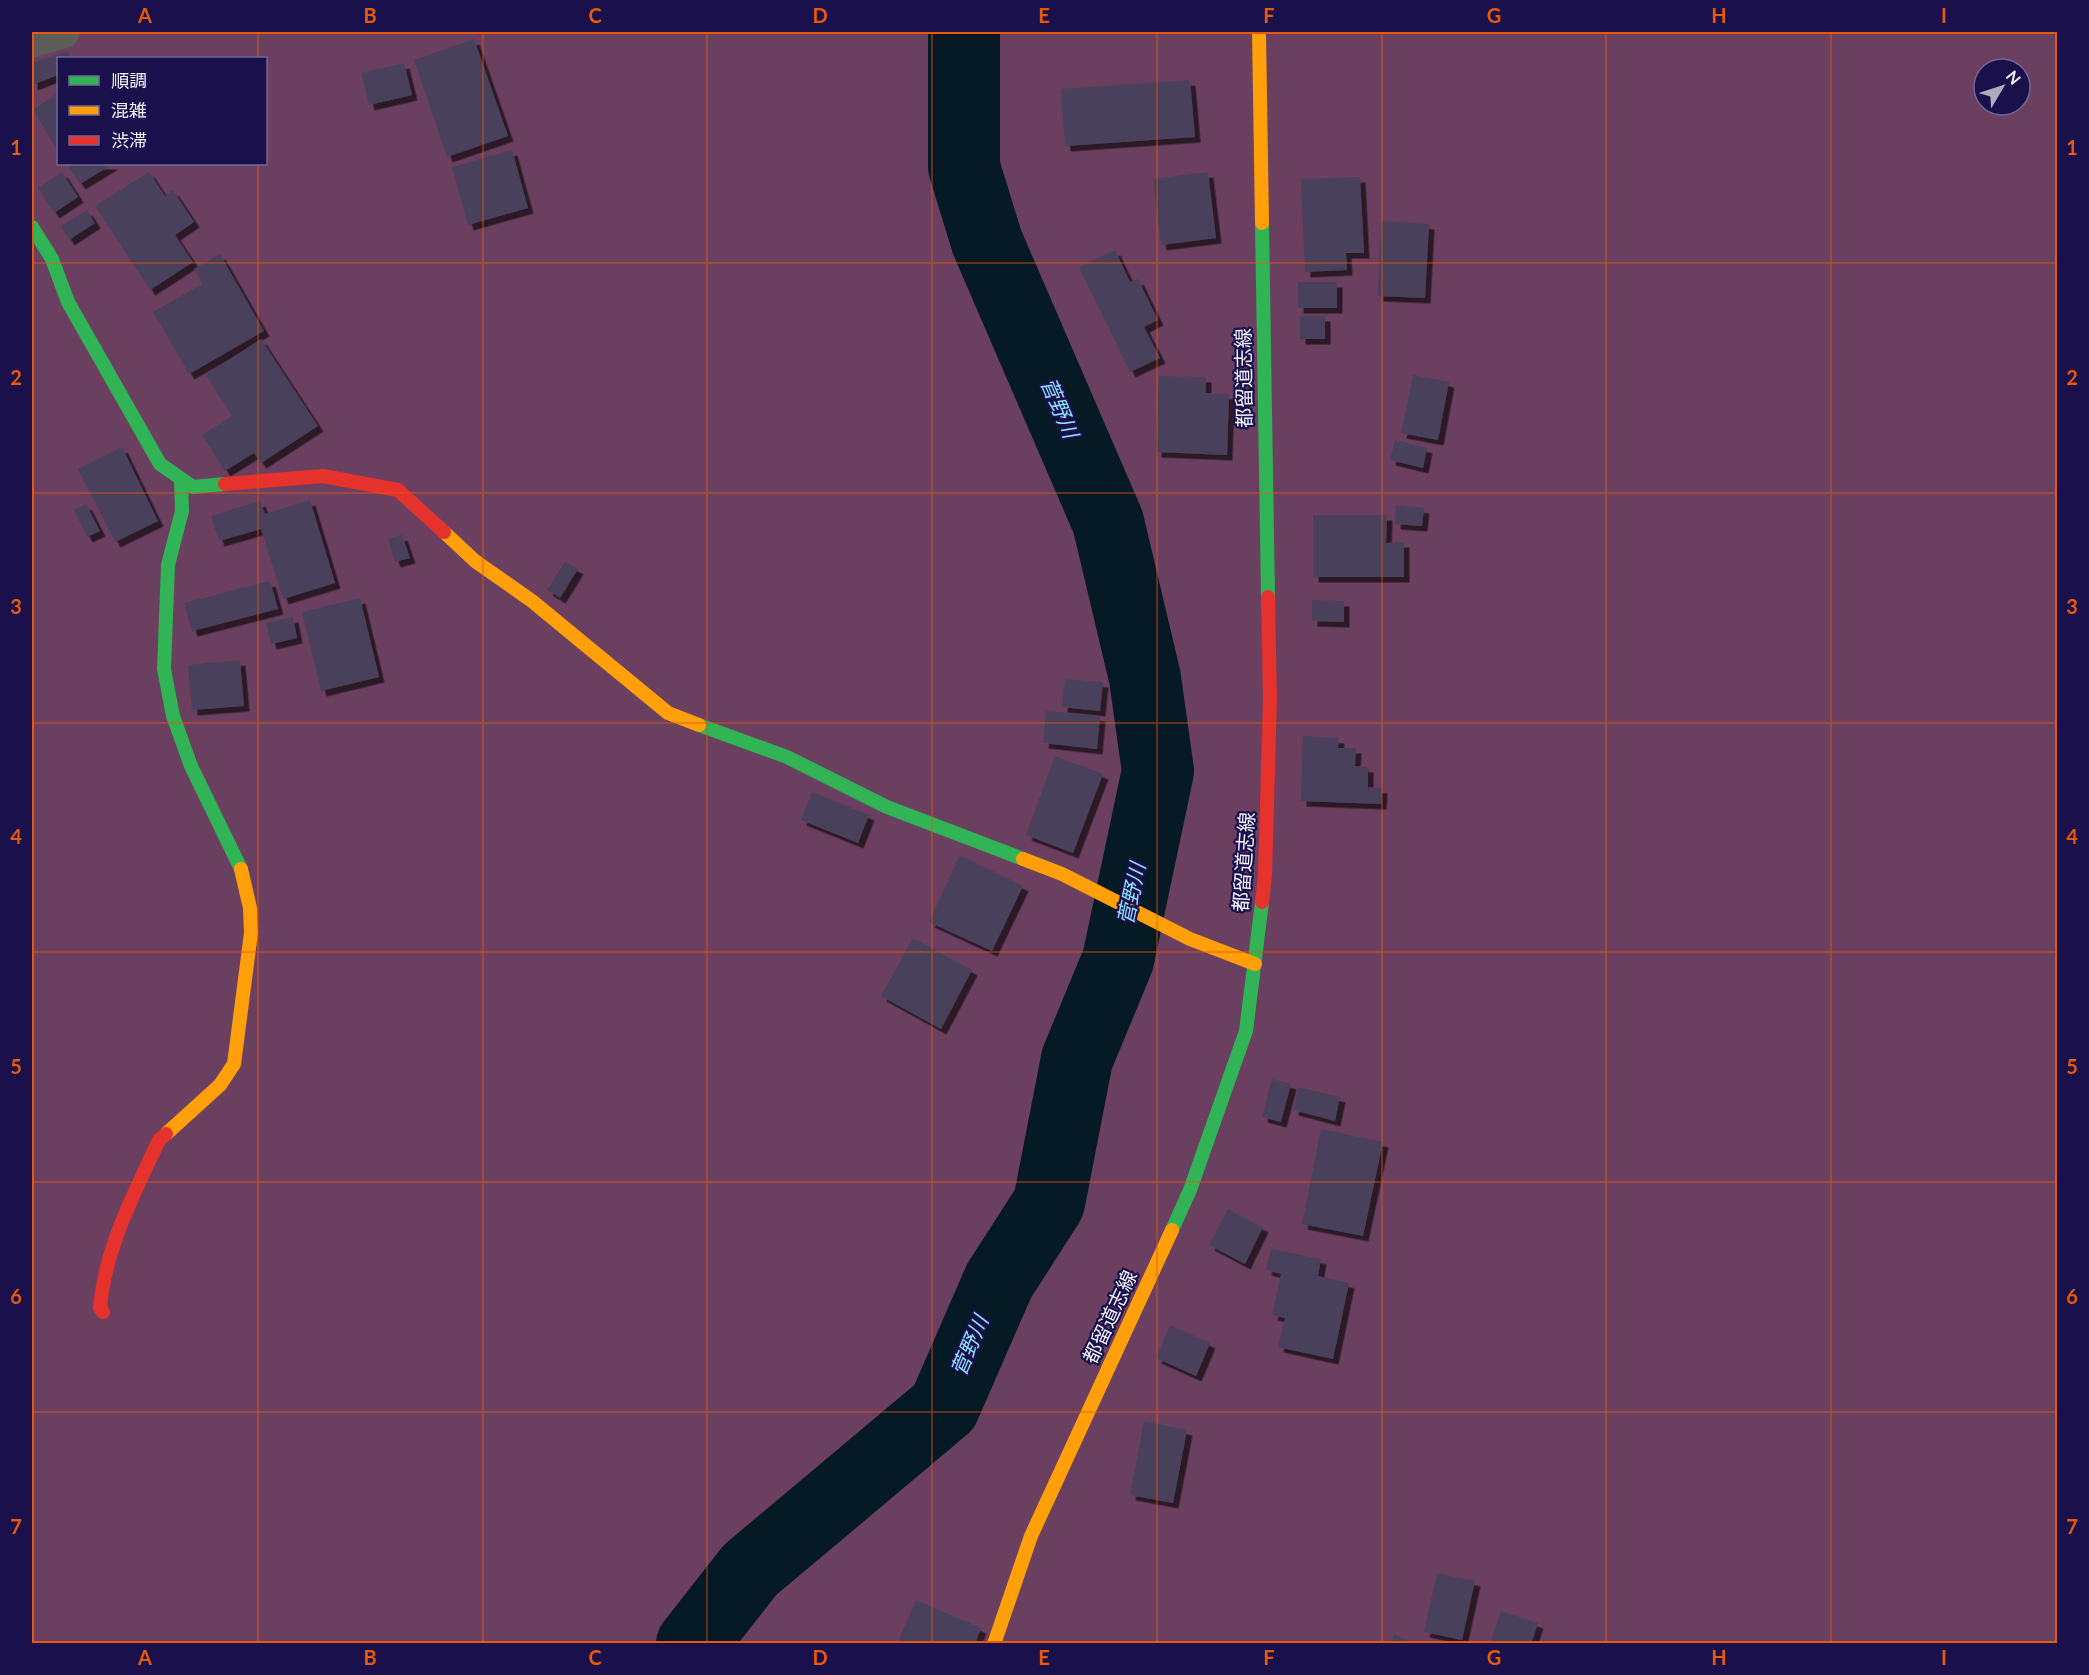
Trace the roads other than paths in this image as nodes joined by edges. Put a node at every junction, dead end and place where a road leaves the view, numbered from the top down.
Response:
1 (63, 32) edge
2 (1259, 32) edge
3 (32, 41) edge
4 (32, 227) edge
5 (181, 481) junction
6 (1255, 964) junction
7 (103, 1312) dead end
8 (994, 1644) edge

1 - 3 street
2 - 6 street, 都留道志線
4 - 5 street
5 - 6 street
5 - 7 street
6 - 8 street, 都留道志線

